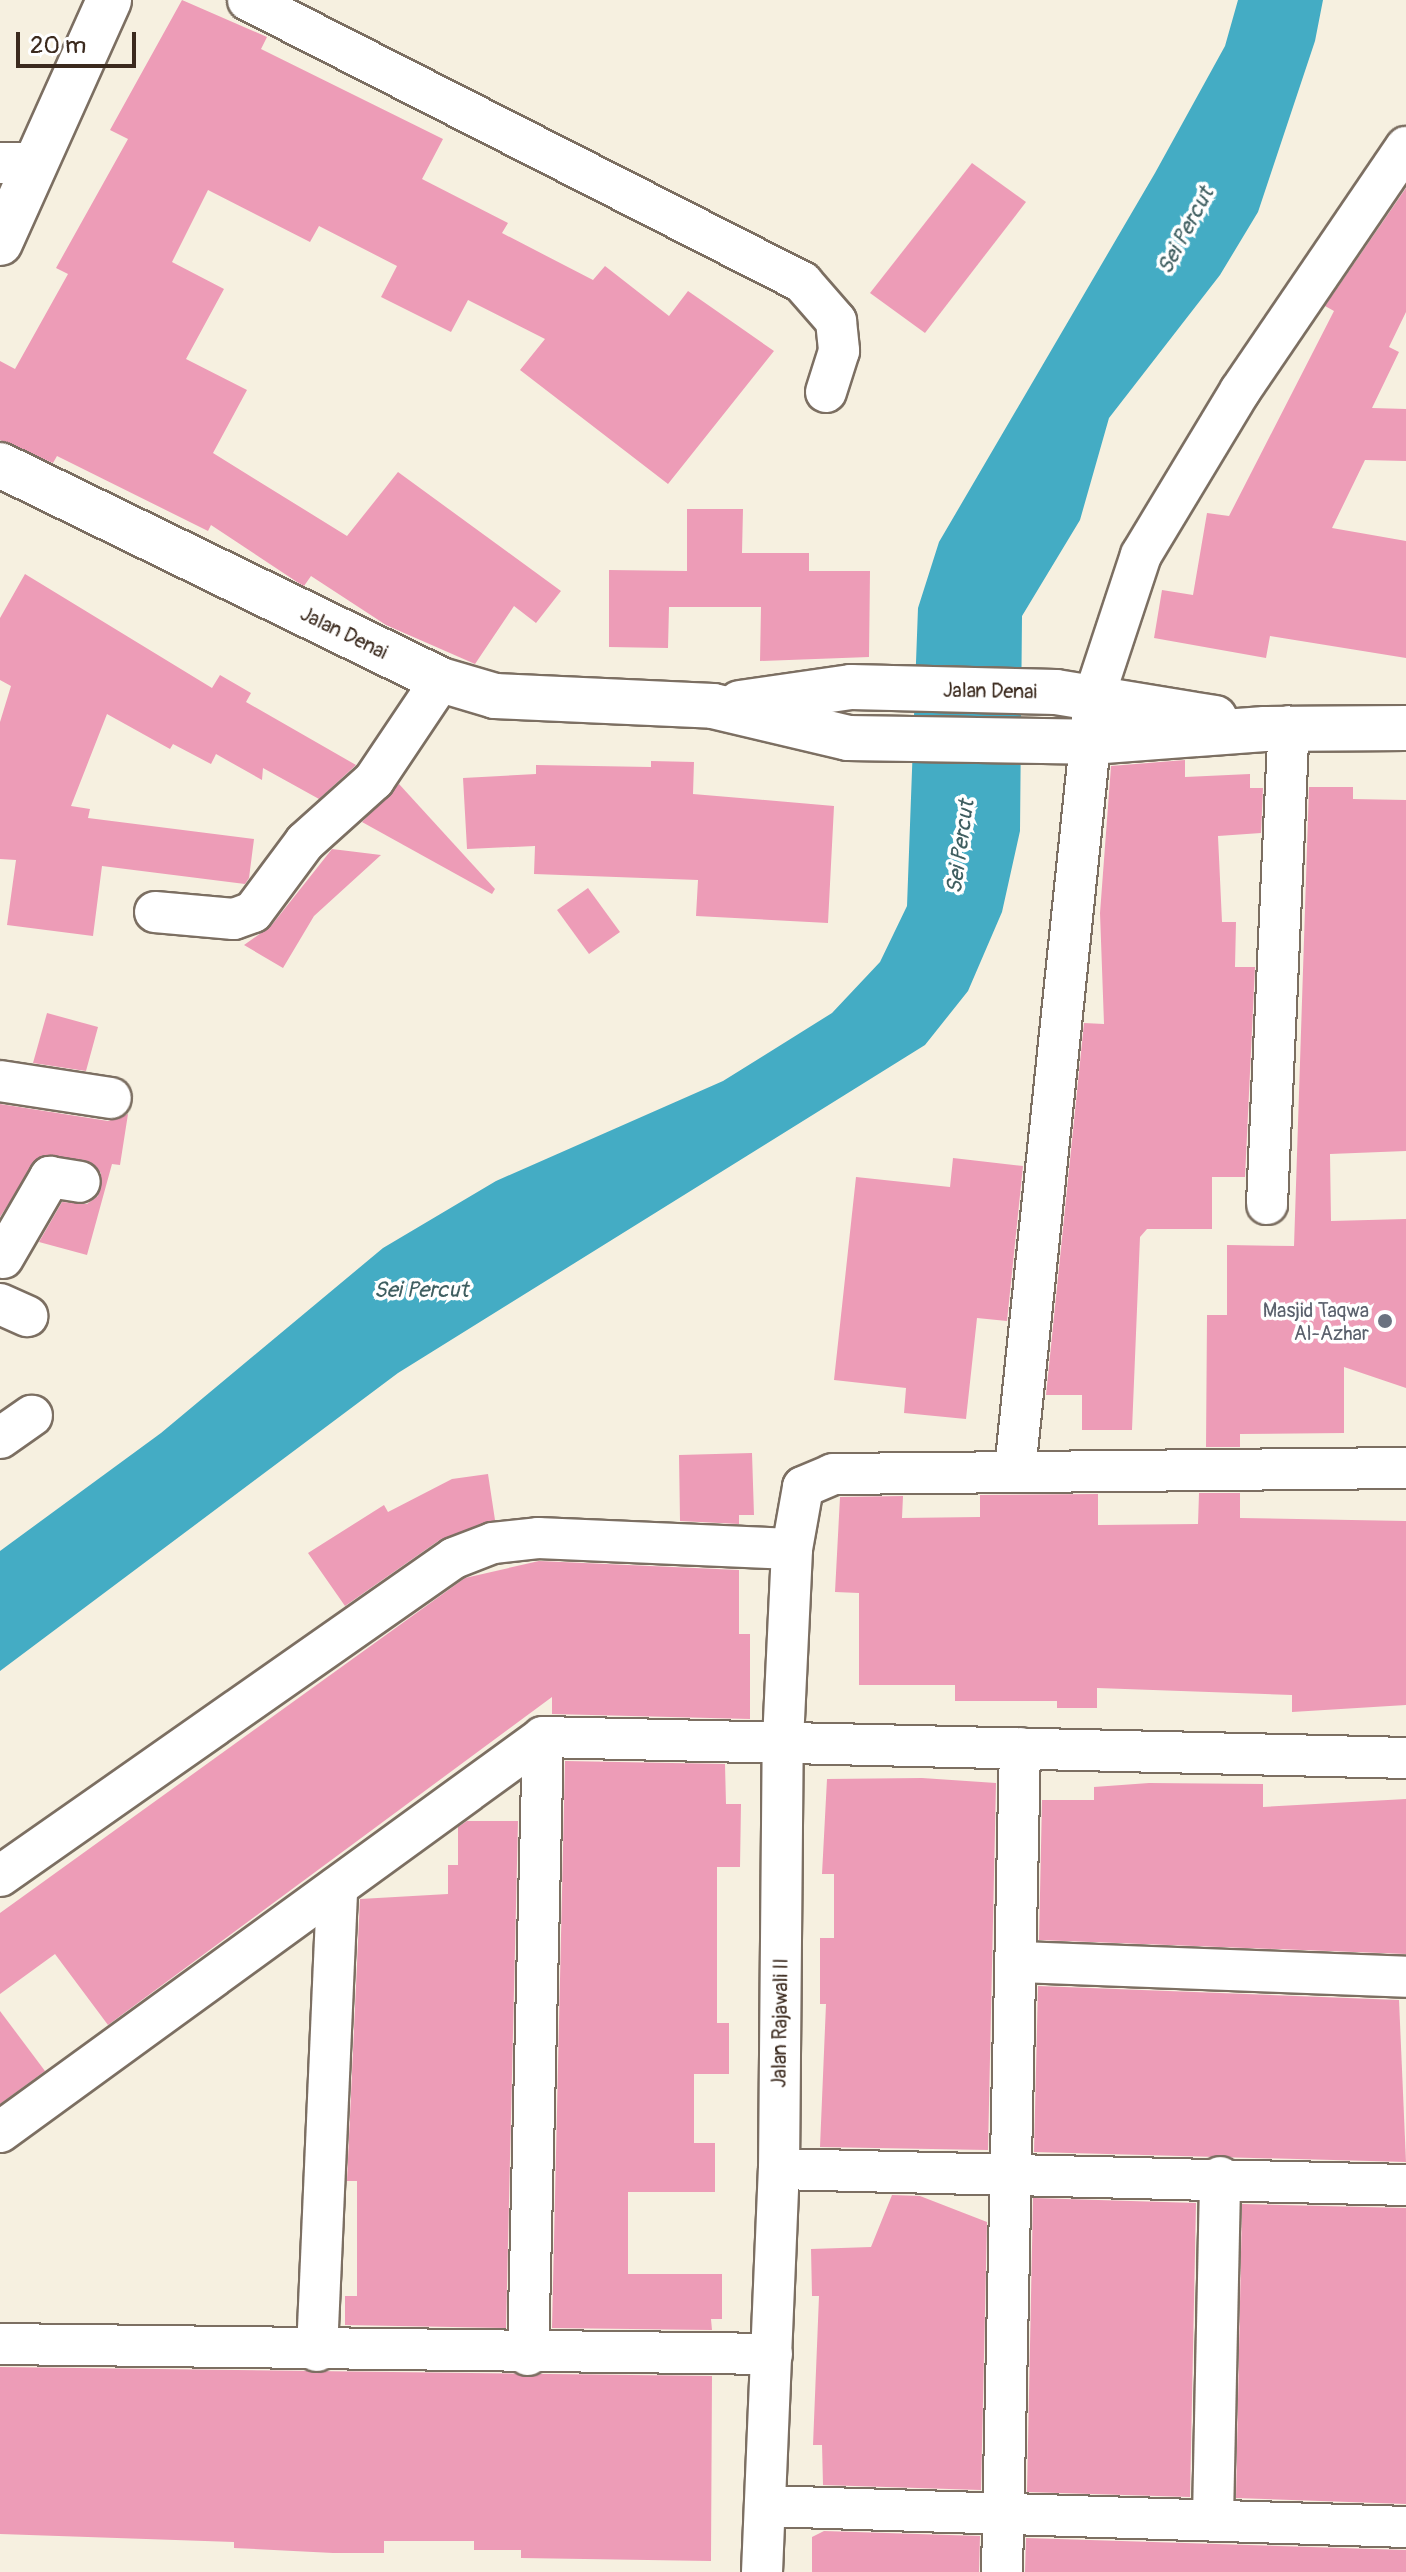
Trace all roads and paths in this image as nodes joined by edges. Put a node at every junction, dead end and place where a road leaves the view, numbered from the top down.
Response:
1 (109, 0) edge
2 (248, 0) edge
3 (1406, 147) edge
4 (17, 163) edge
5 (0, 243) edge
6 (826, 392) dead end
7 (0, 465) edge
8 (441, 680) junction
9 (1076, 693) junction
10 (713, 706) junction
11 (1277, 728) junction
12 (1406, 728) edge
13 (1073, 742) junction
14 (155, 912) dead end
15 (0, 1081) edge
16 (111, 1098) dead end
17 (80, 1182) dead end
18 (1267, 1204) dead end
19 (1, 1259) edge
20 (32, 1416) dead end
21 (0, 1438) edge
22 (1406, 1468) edge
23 (1015, 1470) junction
24 (792, 1549) junction
25 (543, 1737) junction
26 (783, 1741) junction
27 (1020, 1748) junction
28 (1406, 1758) edge
29 (0, 1876) edge
30 (337, 1887) junction
31 (1020, 1962) junction
32 (1406, 1977) edge
33 (0, 2132) edge
34 (779, 2169) junction
35 (1016, 2175) junction
36 (1220, 2177) junction
37 (1406, 2185) edge
38 (0, 2344) edge
39 (317, 2351) junction
40 (772, 2354) junction
41 (528, 2355) junction
42 (767, 2506) junction
43 (1003, 2512) junction
44 (1213, 2518) junction
45 (1406, 2527) edge
46 (762, 2572) edge
47 (1002, 2572) edge

1 - 4 main road
2 - 6 street
3 - 9 street
4 - 5 main road
7 - 8 main road, Jalan Denai
8 - 10 main road, Jalan Denai
8 - 14 street
9 - 10 main road, Jalan Denai
9 - 11 main road, Jalan Denai
9 - 13 street
10 - 13 main road, Jalan Denai
11 - 12 main road, Jalan Denai
11 - 13 main road, Jalan Denai
11 - 18 street
13 - 23 street
15 - 16 street
17 - 19 street
20 - 21 street
22 - 23 street
23 - 24 street, Jalan Rajawali II
24 - 26 street, Jalan Rajawali II
24 - 29 street
25 - 26 street
25 - 30 street
25 - 41 street
26 - 27 street
26 - 34 street, Jalan Rajawali II
27 - 28 street
27 - 31 street
30 - 33 street
30 - 39 street
31 - 32 street
31 - 35 street
34 - 35 street
34 - 40 street, Jalan Rajawali II
35 - 36 street
35 - 43 street
36 - 37 street
36 - 44 street
38 - 39 street
39 - 41 street
40 - 41 street
40 - 42 street, Jalan Rajawali II
42 - 43 street
42 - 46 street, Jalan Rajawali II
43 - 44 street
43 - 47 street
44 - 45 street

